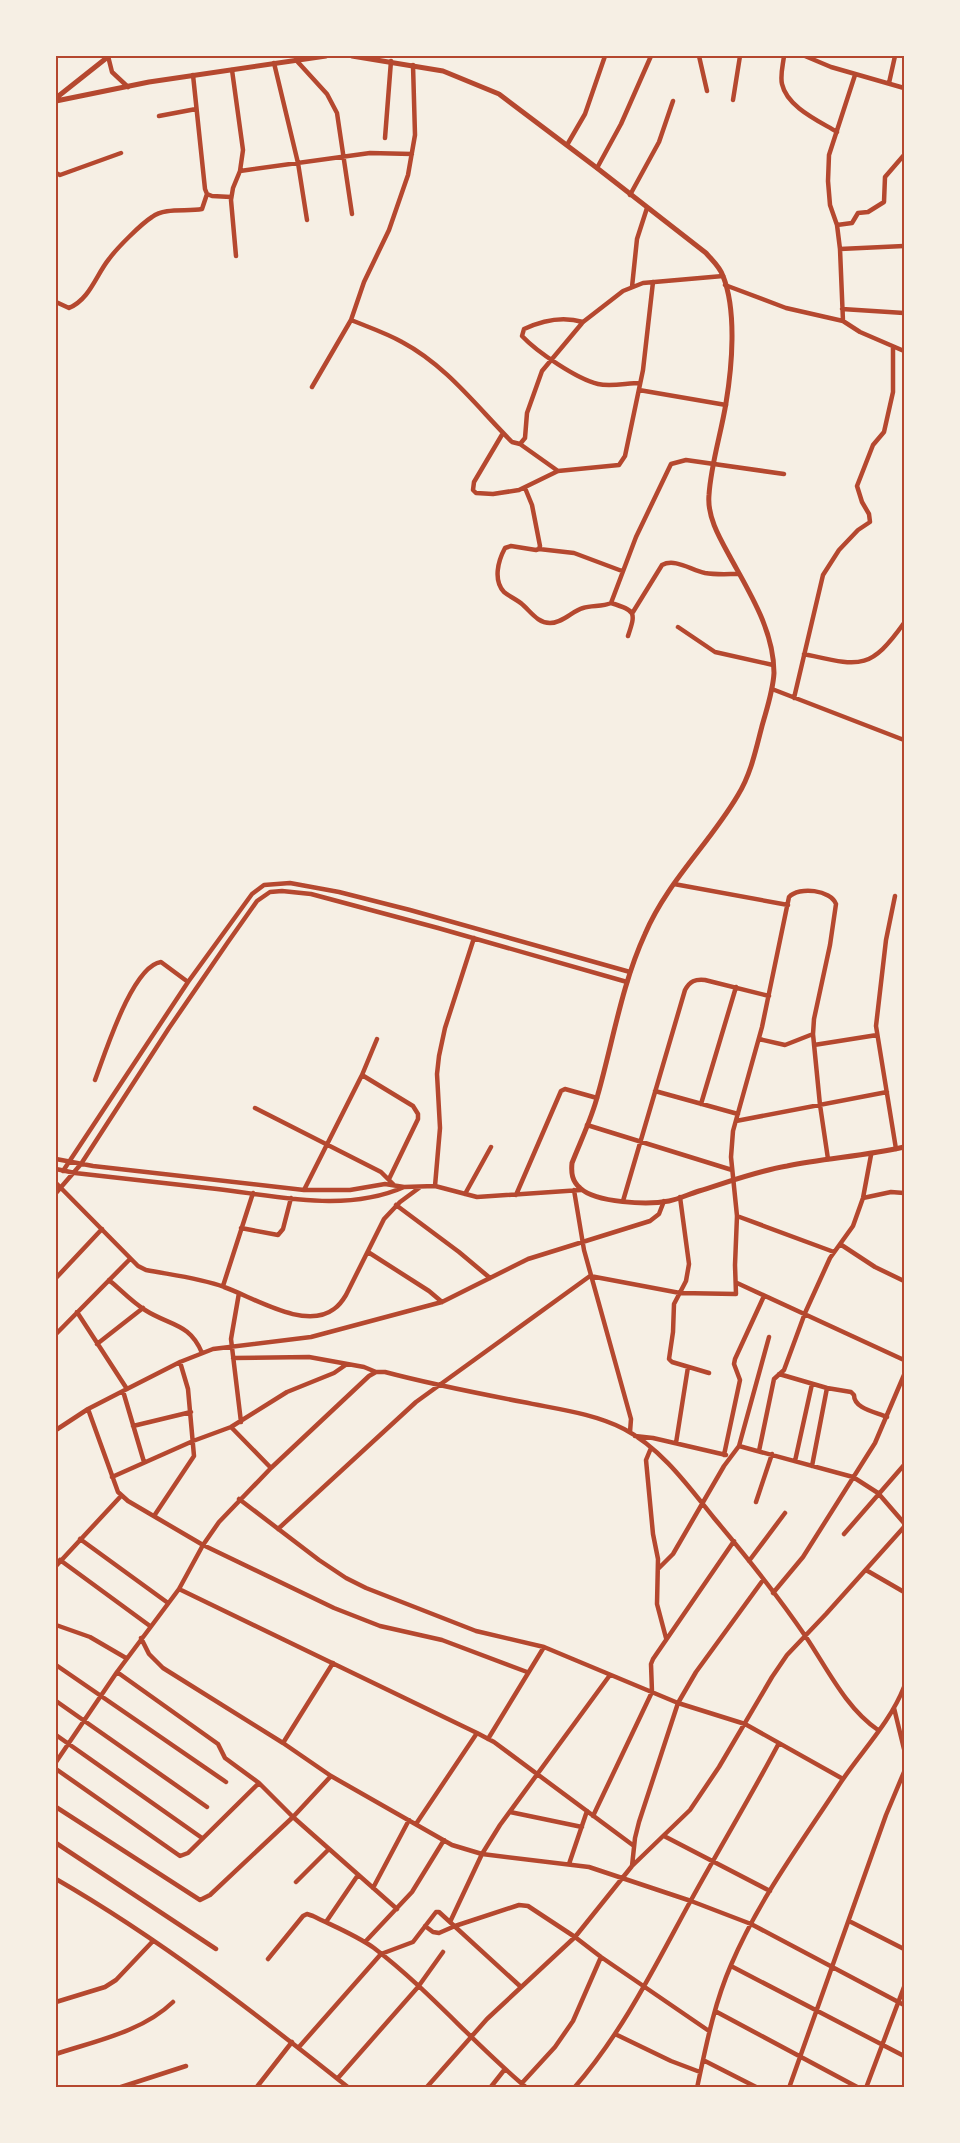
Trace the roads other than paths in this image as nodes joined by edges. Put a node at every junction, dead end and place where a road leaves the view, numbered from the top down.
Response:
1 (108, 56) edge
2 (326, 56) edge
3 (352, 56) edge
4 (605, 56) edge
5 (651, 56) edge
6 (699, 56) edge
7 (740, 56) edge
8 (784, 56) edge
9 (805, 56) edge
10 (895, 56) edge
11 (296, 60) junction
12 (391, 61) junction
13 (274, 63) junction
14 (413, 65) junction
15 (232, 70) junction
16 (193, 75) junction
17 (855, 75) junction
18 (889, 83) junction
19 (128, 87) junction
20 (904, 88) edge
21 (707, 91) dead end
22 (56, 100) edge
23 (733, 100) dead end
24 (673, 101) dead end
25 (196, 109) junction
26 (159, 116) dead end
27 (837, 132) junction
28 (385, 138) dead end
29 (567, 145) junction
30 (122, 153) dead end
31 (412, 154) junction
32 (904, 155) edge
33 (344, 157) junction
34 (298, 163) junction
35 (597, 168) junction
36 (240, 171) junction
37 (56, 173) edge
38 (207, 194) junction
39 (630, 195) junction
40 (231, 197) junction
41 (647, 208) junction
42 (352, 214) dead end
43 (307, 220) dead end
44 (837, 225) junction
45 (904, 246) edge
46 (840, 249) junction
47 (236, 256) dead end
48 (723, 276) junction
49 (653, 282) junction
50 (725, 285) junction
51 (632, 287) junction
52 (56, 302) edge
53 (842, 309) junction
54 (904, 314) edge
55 (351, 320) junction
56 (843, 321) junction
57 (583, 322) junction
58 (892, 347) junction
59 (904, 351) edge
60 (551, 359) junction
61 (640, 383) junction
62 (312, 387) dead end
63 (639, 390) junction
64 (726, 405) junction
65 (503, 433) junction
66 (520, 444) junction
67 (713, 464) junction
68 (558, 471) junction
69 (784, 474) dead end
70 (525, 488) junction
71 (539, 549) junction
72 (622, 571) junction
73 (739, 574) junction
74 (611, 603) junction
75 (633, 612) junction
76 (904, 622) edge
77 (678, 627) dead end
78 (628, 636) dead end
79 (804, 654) junction
80 (773, 665) junction
81 (772, 689) junction
82 (794, 698) junction
83 (904, 740) edge
84 (674, 884) junction
85 (895, 896) dead end
86 (788, 905) junction
87 (474, 938) junction
88 (630, 972) junction
89 (188, 982) junction
90 (627, 982) junction
91 (736, 987) junction
92 (769, 996) junction
93 (813, 1034) junction
94 (877, 1035) junction
95 (759, 1039) junction
96 (377, 1040) dead end
97 (814, 1045) junction
98 (362, 1075) junction
99 (95, 1080) dead end
100 (655, 1091) junction
101 (886, 1092) junction
102 (597, 1098) junction
103 (701, 1104) junction
104 (820, 1105) junction
105 (255, 1108) dead end
106 (738, 1114) junction
107 (736, 1121) junction
108 (587, 1125) junction
109 (642, 1142) junction
110 (327, 1144) junction
111 (491, 1147) dead end
112 (904, 1147) edge
113 (896, 1149) junction
114 (871, 1155) junction
115 (56, 1159) edge
116 (828, 1159) junction
117 (69, 1162) junction
118 (81, 1164) junction
119 (56, 1169) edge
120 (732, 1170) junction
121 (63, 1171) junction
122 (75, 1173) junction
123 (389, 1179) junction
124 (733, 1180) junction
125 (56, 1183) edge
126 (394, 1186) junction
127 (435, 1186) junction
128 (404, 1187) junction
129 (60, 1188) junction
130 (419, 1188) junction
131 (304, 1190) junction
132 (574, 1190) junction
133 (581, 1190) junction
134 (56, 1192) edge
135 (253, 1193) junction
136 (904, 1193) edge
137 (465, 1194) junction
138 (516, 1195) junction
139 (680, 1197) junction
140 (291, 1198) junction
141 (863, 1198) junction
142 (623, 1201) junction
143 (664, 1202) junction
144 (396, 1205) junction
145 (737, 1216) junction
146 (242, 1228) junction
147 (102, 1229) junction
148 (581, 1241) junction
149 (840, 1244) junction
150 (368, 1252) junction
151 (834, 1252) junction
152 (130, 1259) junction
153 (590, 1276) junction
154 (56, 1278) edge
155 (490, 1278) junction
156 (109, 1280) junction
157 (904, 1281) edge
158 (736, 1283) junction
159 (223, 1286) junction
160 (239, 1293) junction
161 (680, 1293) junction
162 (764, 1296) junction
163 (442, 1302) junction
164 (143, 1308) junction
165 (77, 1312) junction
166 (805, 1313) junction
167 (56, 1334) edge
168 (769, 1337) dead end
169 (98, 1344) junction
170 (232, 1345) junction
171 (202, 1353) junction
172 (233, 1358) junction
173 (904, 1360) edge
174 (180, 1362) junction
175 (347, 1363) junction
176 (688, 1367) junction
177 (376, 1372) junction
178 (709, 1373) dead end
179 (779, 1374) junction
180 (904, 1375) edge
181 (812, 1384) junction
182 (436, 1386) junction
183 (827, 1389) junction
184 (125, 1390) junction
185 (88, 1409) junction
186 (191, 1412) junction
187 (887, 1417) junction
188 (241, 1422) junction
189 (134, 1426) junction
190 (231, 1427) junction
191 (56, 1430) edge
192 (632, 1434) junction
193 (193, 1441) junction
194 (676, 1443) junction
195 (739, 1446) junction
196 (651, 1448) junction
197 (759, 1451) junction
198 (772, 1454) junction
199 (724, 1455) junction
200 (731, 1457) junction
201 (795, 1461) junction
202 (144, 1462) junction
203 (812, 1466) junction
204 (904, 1466) edge
205 (271, 1468) junction
206 (112, 1477) junction
207 (853, 1477) junction
208 (878, 1493) junction
209 (122, 1496) junction
210 (239, 1499) junction
211 (756, 1502) dead end
212 (703, 1504) junction
213 (785, 1513) dead end
214 (154, 1516) junction
215 (904, 1525) edge
216 (278, 1529) junction
217 (844, 1534) dead end
218 (80, 1539) junction
219 (734, 1540) junction
220 (203, 1545) junction
221 (60, 1560) junction
222 (749, 1561) junction
223 (56, 1566) edge
224 (658, 1569) junction
225 (866, 1570) junction
226 (763, 1580) junction
227 (179, 1589) junction
228 (904, 1592) edge
229 (773, 1593) junction
230 (168, 1603) junction
231 (56, 1625) edge
232 (150, 1626) junction
233 (804, 1635) junction
234 (141, 1638) junction
235 (666, 1638) junction
236 (544, 1647) junction
237 (126, 1658) junction
238 (333, 1663) junction
239 (56, 1665) edge
240 (117, 1672) junction
241 (527, 1672) junction
242 (610, 1676) junction
243 (904, 1687) edge
244 (652, 1692) junction
245 (100, 1696) junction
246 (56, 1701) edge
247 (678, 1703) junction
248 (894, 1708) junction
249 (84, 1720) junction
250 (898, 1723) junction
251 (745, 1724) junction
252 (904, 1724) edge
253 (878, 1730) junction
254 (477, 1733) junction
255 (56, 1735) edge
256 (488, 1739) junction
257 (283, 1743) junction
258 (779, 1743) junction
259 (68, 1744) junction
260 (904, 1749) edge
261 (56, 1762) edge
262 (56, 1769) edge
263 (904, 1772) edge
264 (537, 1775) junction
265 (331, 1776) junction
266 (843, 1779) junction
267 (226, 1782) dead end
268 (259, 1783) junction
269 (56, 1807) edge
270 (207, 1807) dead end
271 (587, 1811) junction
272 (510, 1812) junction
273 (593, 1816) junction
274 (294, 1817) junction
275 (409, 1820) junction
276 (416, 1824) junction
277 (582, 1827) junction
278 (664, 1836) junction
279 (202, 1838) junction
280 (444, 1840) junction
281 (56, 1843) edge
282 (634, 1846) junction
283 (329, 1849) junction
284 (482, 1854) junction
285 (713, 1862) junction
286 (569, 1864) junction
287 (632, 1866) junction
288 (358, 1875) junction
289 (623, 1878) junction
290 (56, 1879) edge
291 (296, 1882) dead end
292 (373, 1888) junction
293 (770, 1891) junction
294 (690, 1901) junction
295 (397, 1909) junction
296 (849, 1921) junction
297 (326, 1922) junction
298 (450, 1922) junction
299 (751, 1924) junction
300 (425, 1926) junction
301 (455, 1926) junction
302 (575, 1937) junction
303 (153, 1941) junction
304 (365, 1942) junction
305 (216, 1949) dead end
306 (904, 1949) edge
307 (443, 1952) dead end
308 (381, 1954) junction
309 (601, 1958) junction
310 (268, 1959) dead end
311 (730, 1966) junction
312 (833, 1967) junction
313 (418, 1987) junction
314 (904, 1987) edge
315 (521, 1988) junction
316 (644, 1988) junction
317 (56, 2002) edge
318 (173, 2002) dead end
319 (899, 2002) junction
320 (904, 2005) edge
321 (816, 2010) junction
322 (715, 2011) junction
323 (709, 2031) junction
324 (615, 2034) junction
325 (471, 2036) junction
326 (292, 2042) junction
327 (883, 2044) junction
328 (299, 2048) junction
329 (56, 2054) edge
330 (904, 2056) edge
331 (800, 2057) junction
332 (703, 2060) junction
333 (186, 2066) dead end
334 (505, 2069) junction
335 (700, 2072) junction
336 (338, 2078) junction
337 (522, 2084) junction
338 (130, 2086) edge
339 (118, 2088) edge
340 (256, 2088) edge
341 (350, 2088) edge
342 (426, 2088) edge
343 (490, 2088) edge
344 (527, 2088) edge
345 (574, 2088) edge
346 (697, 2088) edge
347 (758, 2088) edge
348 (789, 2088) edge
349 (859, 2088) edge
350 (866, 2088) edge

1 - 19 street
1 - 22 street
2 - 11 street
3 - 12 street
4 - 29 street
5 - 35 street
6 - 21 street
7 - 23 street
8 - 27 street
9 - 17 street
10 - 18 street
11 - 13 street
11 - 33 street
12 - 14 street
12 - 28 street
13 - 15 street
13 - 34 street
14 - 29 street
14 - 31 street
15 - 16 street
15 - 36 street
16 - 19 street
16 - 25 street
17 - 18 street
17 - 27 street
18 - 20 street
19 - 22 street
24 - 39 street
25 - 26 street
25 - 38 street
27 - 44 street
29 - 35 street
30 - 37 street
31 - 33 street
31 - 55 street
32 - 44 street
33 - 34 street
33 - 42 street
34 - 36 street
34 - 43 street
35 - 39 street
36 - 40 street
38 - 40 street
38 - 52 street
39 - 41 street
40 - 47 street
41 - 48 street
41 - 51 street
44 - 46 street
45 - 46 street
46 - 53 street
48 - 49 street
48 - 50 street
49 - 51 street
49 - 61 street
50 - 56 street
50 - 64 street
51 - 57 street
53 - 54 street
53 - 56 street
55 - 62 street
55 - 65 street
56 - 58 street
57 - 60 street
57 - 60 street
58 - 59 street
58 - 79 street
60 - 61 street
60 - 66 street
61 - 63 street
63 - 64 street
63 - 68 street
64 - 67 street
65 - 66 street
65 - 70 street
66 - 68 street
67 - 69 street
67 - 72 street
67 - 73 street
68 - 70 street
70 - 71 street
71 - 72 street
71 - 74 street
72 - 74 street
73 - 75 street
73 - 80 street
74 - 75 street
75 - 78 street
76 - 79 street
77 - 80 street
79 - 82 street
80 - 81 street
81 - 82 street
81 - 84 street
82 - 83 street
84 - 86 street
84 - 88 street
85 - 94 street
86 - 92 street
86 - 93 street
87 - 90 street
87 - 118 street
87 - 127 street
88 - 89 street
88 - 90 street
89 - 99 street
89 - 117 street
90 - 102 street
91 - 92 street
91 - 100 street
91 - 103 street
92 - 95 street
93 - 95 street
93 - 97 street
94 - 97 street
94 - 101 street
95 - 106 street
96 - 98 street
97 - 104 street
98 - 110 street
98 - 123 street
100 - 103 street
100 - 109 street
101 - 104 street
101 - 113 street
102 - 108 street
102 - 138 street
103 - 106 street
104 - 107 street
104 - 116 street
105 - 110 street
106 - 107 street
107 - 120 street
108 - 109 street
108 - 133 street
109 - 120 street
109 - 142 street
110 - 123 street
110 - 131 street
111 - 137 street
112 - 113 street
113 - 114 street
114 - 116 street
114 - 141 street
115 - 117 street
116 - 124 street
117 - 118 street
117 - 121 street
118 - 122 street
118 - 131 street
119 - 121 street
120 - 124 street
121 - 122 street
122 - 129 street
122 - 135 street
123 - 126 street
124 - 139 street
124 - 145 street
125 - 129 street
126 - 128 street
126 - 131 street
127 - 130 street
127 - 137 street
128 - 130 street
128 - 140 street
129 - 134 street
129 - 147 street
130 - 144 street
132 - 133 street
132 - 138 street
132 - 148 street
133 - 142 street
135 - 140 street
135 - 146 street
136 - 141 street
137 - 138 street
139 - 143 street
139 - 161 street
140 - 146 street
141 - 149 street
142 - 143 street
143 - 148 street
144 - 150 street
144 - 155 street
145 - 151 street
145 - 158 street
146 - 159 street
147 - 152 street
147 - 154 street
148 - 153 street
148 - 155 street
149 - 151 street
149 - 157 street
150 - 160 street
150 - 163 street
151 - 166 street
152 - 156 street
152 - 159 street
153 - 161 street
153 - 182 street
153 - 192 street
155 - 163 street
156 - 164 street
156 - 165 street
158 - 161 street
158 - 162 street
159 - 160 street
160 - 170 street
161 - 176 street
162 - 166 street
162 - 199 street
163 - 170 street
164 - 169 street
164 - 171 street
165 - 167 street
165 - 169 street
166 - 173 street
166 - 179 street
168 - 195 street
169 - 184 street
170 - 171 street
170 - 172 street
171 - 174 street
172 - 175 street
172 - 188 street
174 - 184 street
174 - 186 street
175 - 177 street
175 - 188 street
176 - 178 street
176 - 194 street
177 - 182 street
177 - 205 street
179 - 181 street
179 - 197 street
180 - 187 street
181 - 183 street
181 - 201 street
182 - 192 street
182 - 216 street
183 - 187 street
183 - 203 street
184 - 185 street
184 - 189 street
185 - 191 street
185 - 206 street
186 - 189 street
186 - 193 street
187 - 207 street
188 - 190 street
189 - 202 street
190 - 193 street
190 - 205 street
192 - 194 street
192 - 196 street
193 - 202 street
193 - 214 street
194 - 199 street
195 - 197 street
195 - 200 street
196 - 212 street
196 - 224 street
197 - 198 street
198 - 201 street
198 - 211 street
199 - 200 street
200 - 212 street
201 - 203 street
202 - 206 street
203 - 207 street
204 - 208 street
205 - 210 street
206 - 209 street
207 - 208 street
207 - 229 street
208 - 215 street
208 - 217 street
209 - 214 street
209 - 218 street
210 - 216 street
210 - 220 street
212 - 219 street
212 - 224 street
213 - 222 street
214 - 220 street
215 - 225 street
216 - 236 street
218 - 221 street
218 - 230 street
219 - 222 street
219 - 235 street
220 - 227 street
220 - 241 street
221 - 223 street
221 - 232 street
222 - 226 street
224 - 235 street
225 - 228 street
225 - 233 street
226 - 229 street
226 - 247 street
227 - 230 street
227 - 238 street
229 - 233 street
230 - 232 street
231 - 237 street
232 - 234 street
233 - 251 street
233 - 253 street
234 - 237 street
234 - 257 street
235 - 244 street
236 - 241 street
236 - 242 street
237 - 240 street
238 - 254 street
238 - 257 street
239 - 245 street
240 - 245 street
240 - 268 street
241 - 256 street
242 - 244 street
242 - 264 street
243 - 248 street
244 - 247 street
244 - 273 street
245 - 249 street
245 - 267 street
246 - 249 street
247 - 251 street
247 - 282 street
248 - 250 street
248 - 253 street
249 - 259 street
249 - 270 street
250 - 252 street
250 - 260 street
251 - 258 street
251 - 278 street
253 - 266 street
254 - 256 street
254 - 276 street
255 - 259 street
256 - 264 street
257 - 265 street
258 - 266 street
258 - 285 street
259 - 261 street
259 - 279 street
262 - 279 street
263 - 296 street
264 - 271 street
264 - 272 street
265 - 274 street
265 - 275 street
266 - 293 street
268 - 274 street
268 - 279 street
269 - 274 street
271 - 273 street
271 - 277 street
272 - 277 street
272 - 284 street
273 - 282 street
274 - 283 street
275 - 276 street
275 - 292 street
276 - 280 street
277 - 286 street
278 - 285 street
278 - 287 street
280 - 284 street
280 - 295 street
281 - 305 street
282 - 287 street
283 - 288 street
283 - 291 street
284 - 286 street
284 - 298 street
285 - 293 street
285 - 294 street
286 - 289 street
287 - 289 street
288 - 292 street
288 - 297 street
289 - 294 street
289 - 302 street
290 - 303 street
292 - 295 street
293 - 299 street
294 - 299 street
294 - 316 street
295 - 304 street
296 - 306 street
296 - 312 street
297 - 304 street
297 - 310 street
298 - 300 street
298 - 301 street
299 - 311 street
299 - 312 street
300 - 301 street
300 - 308 street
301 - 302 street
301 - 315 street
302 - 309 street
302 - 315 street
303 - 317 street
303 - 326 street
304 - 308 street
307 - 313 street
308 - 313 street
308 - 328 street
309 - 316 street
309 - 337 street
311 - 321 street
311 - 322 street
312 - 319 street
312 - 321 street
313 - 325 street
313 - 336 street
314 - 319 street
315 - 325 street
316 - 323 street
316 - 324 street
318 - 329 street
319 - 320 street
319 - 327 street
321 - 327 street
321 - 331 street
322 - 323 street
322 - 331 street
323 - 332 street
324 - 335 street
324 - 345 street
325 - 334 street
325 - 342 street
326 - 328 street
326 - 340 street
327 - 330 street
327 - 350 street
328 - 336 street
331 - 348 street
331 - 349 street
332 - 335 street
332 - 347 street
333 - 338 street
334 - 337 street
334 - 343 street
335 - 346 street
336 - 341 street
337 - 344 street
338 - 339 street

